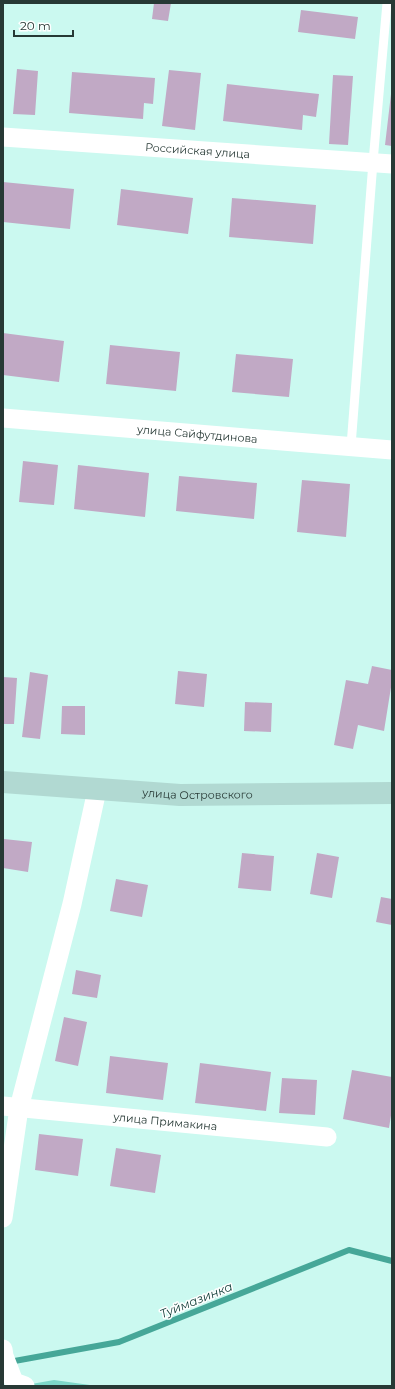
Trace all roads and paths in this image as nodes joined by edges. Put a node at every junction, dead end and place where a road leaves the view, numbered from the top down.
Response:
1 (387, 3) edge
2 (3, 137) edge
3 (373, 162) junction
4 (392, 164) edge
5 (3, 418) edge
6 (351, 446) junction
7 (392, 450) edge
8 (3, 782) edge
9 (97, 790) junction
10 (392, 793) edge
11 (11, 1107) edge
12 (326, 1137) dead end
13 (3, 1218) edge
14 (3, 1348) edge
15 (25, 1386) edge

1 - 3 lane
2 - 3 street, Российская улица
3 - 4 street, Российская улица
3 - 6 lane
5 - 6 street, улица Сайфутдинова
6 - 7 street, улица Сайфутдинова
8 - 9 main road, улица Островского
9 - 10 main road, улица Островского
9 - 11 street
11 - 12 street, улица Примакина
11 - 13 street
14 - 15 street

